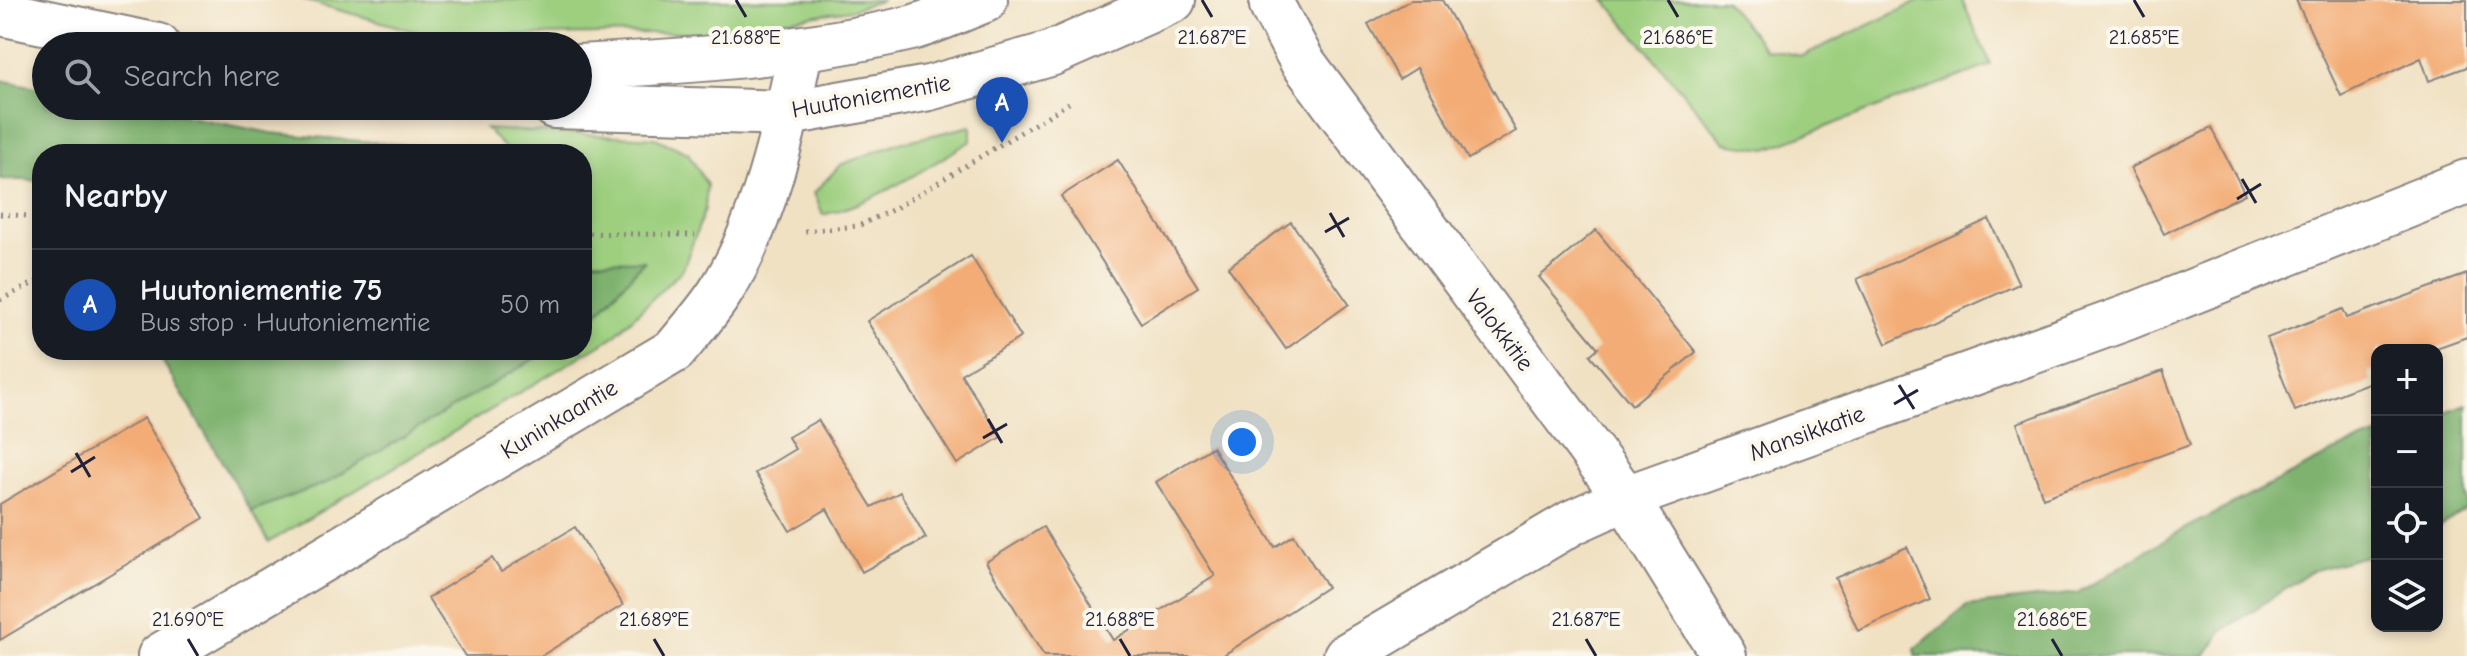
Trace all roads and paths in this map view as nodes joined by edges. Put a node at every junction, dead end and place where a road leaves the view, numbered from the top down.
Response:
1 (985, 0) edge
2 (1173, 0) edge
3 (1272, 6) dead end
4 (0, 13) edge
5 (91, 32) edge
6 (800, 50) junction
7 (592, 66) edge
8 (1071, 102) dead end
9 (592, 107) edge
10 (788, 113) junction
11 (2467, 182) edge
12 (0, 214) edge
13 (32, 216) edge
14 (592, 233) edge
15 (750, 237) junction
16 (32, 284) edge
17 (0, 300) edge
18 (1626, 498) junction
19 (160, 656) edge
20 (1346, 656) edge
21 (1724, 656) edge

1 - 6 street
2 - 10 street, Huutoniementie
3 - 18 street, Valokkitie
4 - 5 street
6 - 7 street
6 - 10 street, Kuninkaantie
8 - 15 path
9 - 10 street, Huutoniementie
10 - 15 street, Kuninkaantie
11 - 18 street, Mansikkatie
12 - 13 path
14 - 15 path
15 - 19 street, Kuninkaantie
16 - 17 path
18 - 20 street, Mansikkatie
18 - 21 street, Valokkitie

